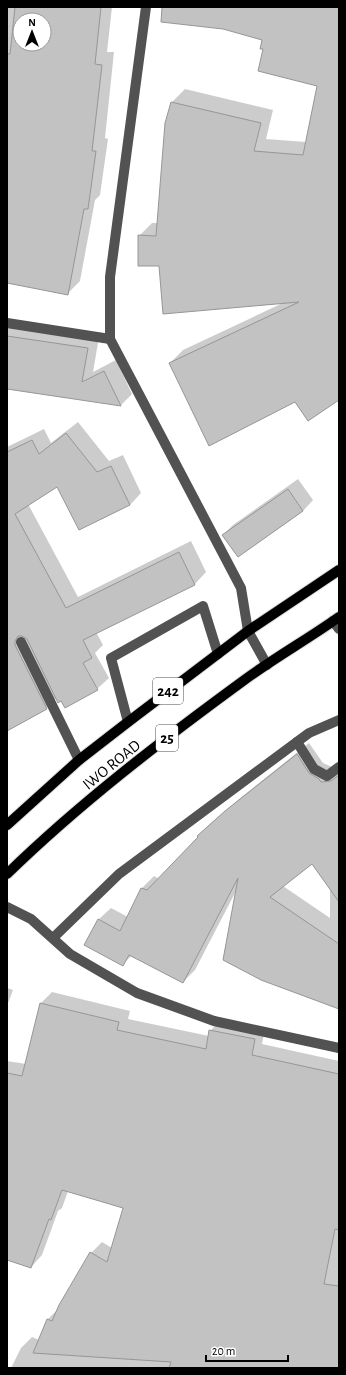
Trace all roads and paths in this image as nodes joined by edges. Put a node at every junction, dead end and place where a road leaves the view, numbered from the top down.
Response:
1 (146, 7) edge
2 (7, 323) edge
3 (110, 339) junction
4 (339, 570) edge
5 (337, 623) edge
6 (248, 631) junction
7 (21, 642) dead end
8 (218, 654) junction
9 (267, 665) junction
10 (339, 720) edge
11 (128, 722) junction
12 (297, 742) junction
13 (79, 760) junction
14 (339, 767) edge
15 (7, 825) edge
16 (7, 874) edge
17 (7, 907) edge
18 (53, 938) junction
19 (339, 1048) edge

1 - 3 street
2 - 3 street
3 - 6 street
4 - 6 main road, IWO ROAD / 242
5 - 9 main road, IWO ROAD / 25
6 - 8 main road, IWO ROAD / 242
6 - 9 street
7 - 13 street
8 - 11 main road, IWO ROAD / 242
8 - 11 street
9 - 16 main road, IWO ROAD / 25
10 - 12 street
11 - 13 main road, IWO ROAD / 242
12 - 14 street
12 - 18 street
13 - 15 main road, IWO ROAD / 242
17 - 18 street
18 - 19 street

